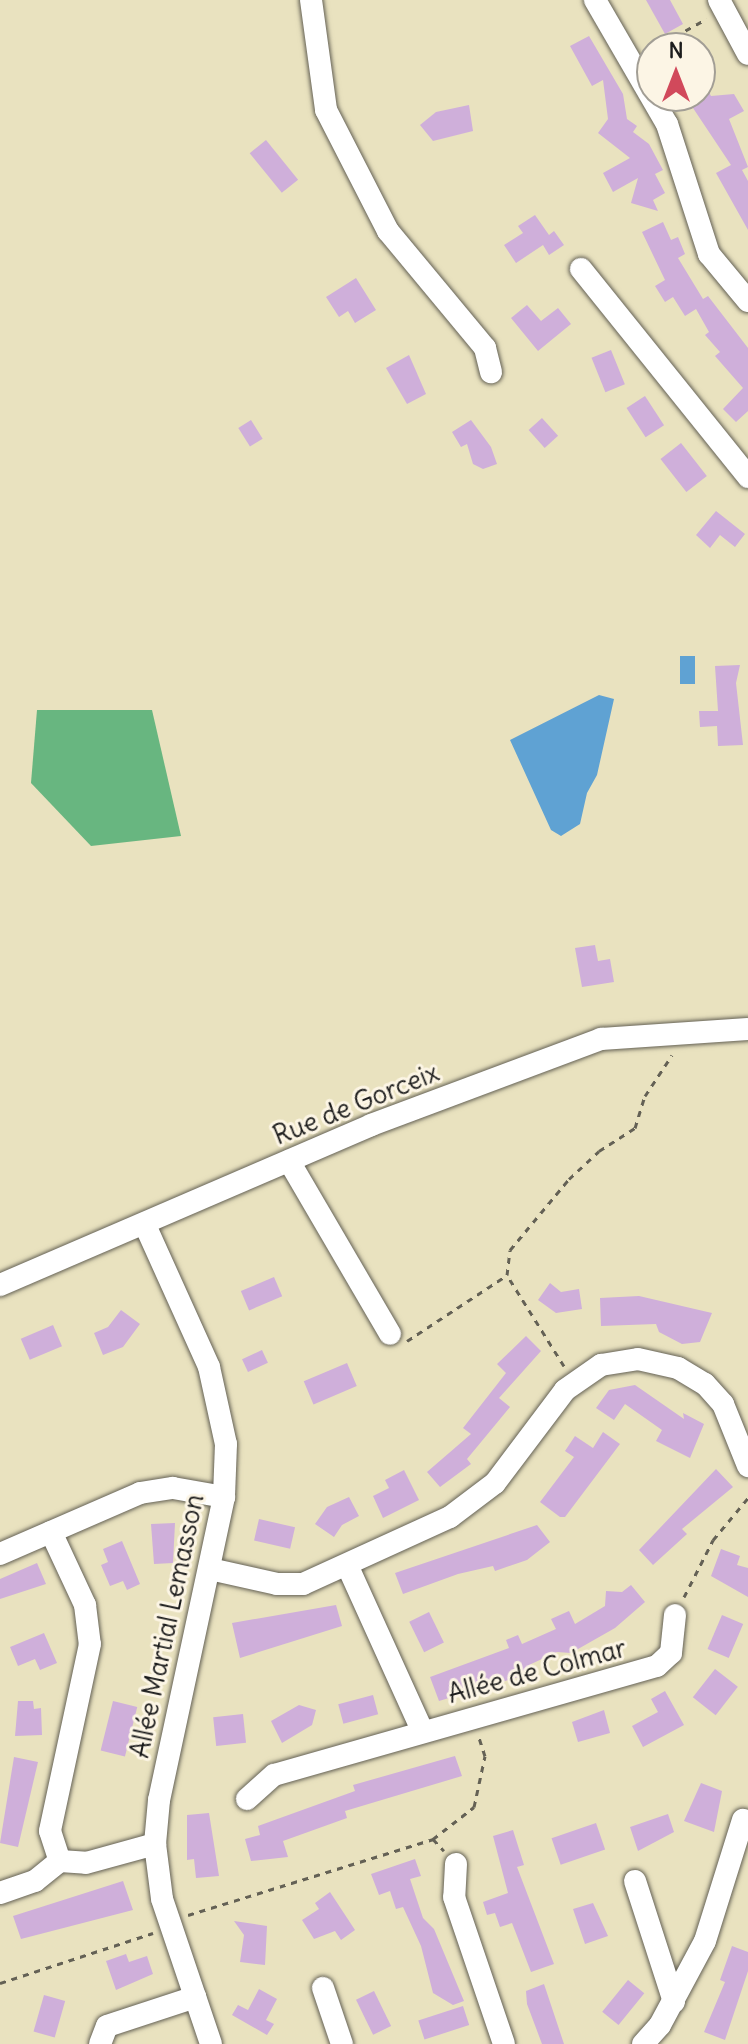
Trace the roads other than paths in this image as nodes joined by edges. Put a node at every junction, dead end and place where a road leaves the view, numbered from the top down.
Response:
1 (311, 0) edge
2 (595, 0) edge
3 (721, 4) edge
4 (744, 40) edge
5 (581, 269) dead end
6 (748, 301) edge
7 (491, 372) dead end
8 (746, 470) edge
9 (748, 1029) edge
10 (289, 1161) junction
11 (145, 1225) junction
12 (0, 1285) edge
13 (390, 1334) road end
14 (748, 1466) edge
15 (224, 1497) junction
16 (51, 1532) junction
17 (0, 1554) edge
18 (348, 1567) junction
19 (210, 1569) junction
20 (675, 1615) road end
21 (423, 1732) junction
22 (247, 1799) dead end
23 (743, 1820) dead end
24 (155, 1844) junction
25 (60, 1861) junction
26 (456, 1864) dead end
27 (635, 1881) dead end
28 (0, 1893) edge
29 (323, 1988) dead end
30 (195, 1997) junction
31 (674, 2002) junction
32 (100, 2044) edge
33 (211, 2044) edge
34 (342, 2044) edge
35 (504, 2044) edge
36 (643, 2044) edge

1 - 7 street
2 - 6 street
3 - 4 street
5 - 8 street
9 - 10 street, Rue de Gorceix
10 - 11 street, Rue de Gorceix
10 - 13 street
11 - 12 street, Rue de Gorceix
11 - 15 street, Allée Martial Lemasson
14 - 18 street
15 - 16 street
15 - 19 street, Allée Martial Lemasson
16 - 17 street
16 - 25 street
18 - 19 street
18 - 21 street, Allée de Colmar
19 - 24 street, Allée Martial Lemasson
20 - 21 street, Allée de Colmar
21 - 22 street, Allée de Colmar
23 - 31 street
24 - 25 street
24 - 30 street, Allée Martial Lemasson
25 - 28 street
26 - 35 street
27 - 31 street
29 - 34 street
30 - 32 street
30 - 33 street, Allée Martial Lemasson
31 - 36 street

